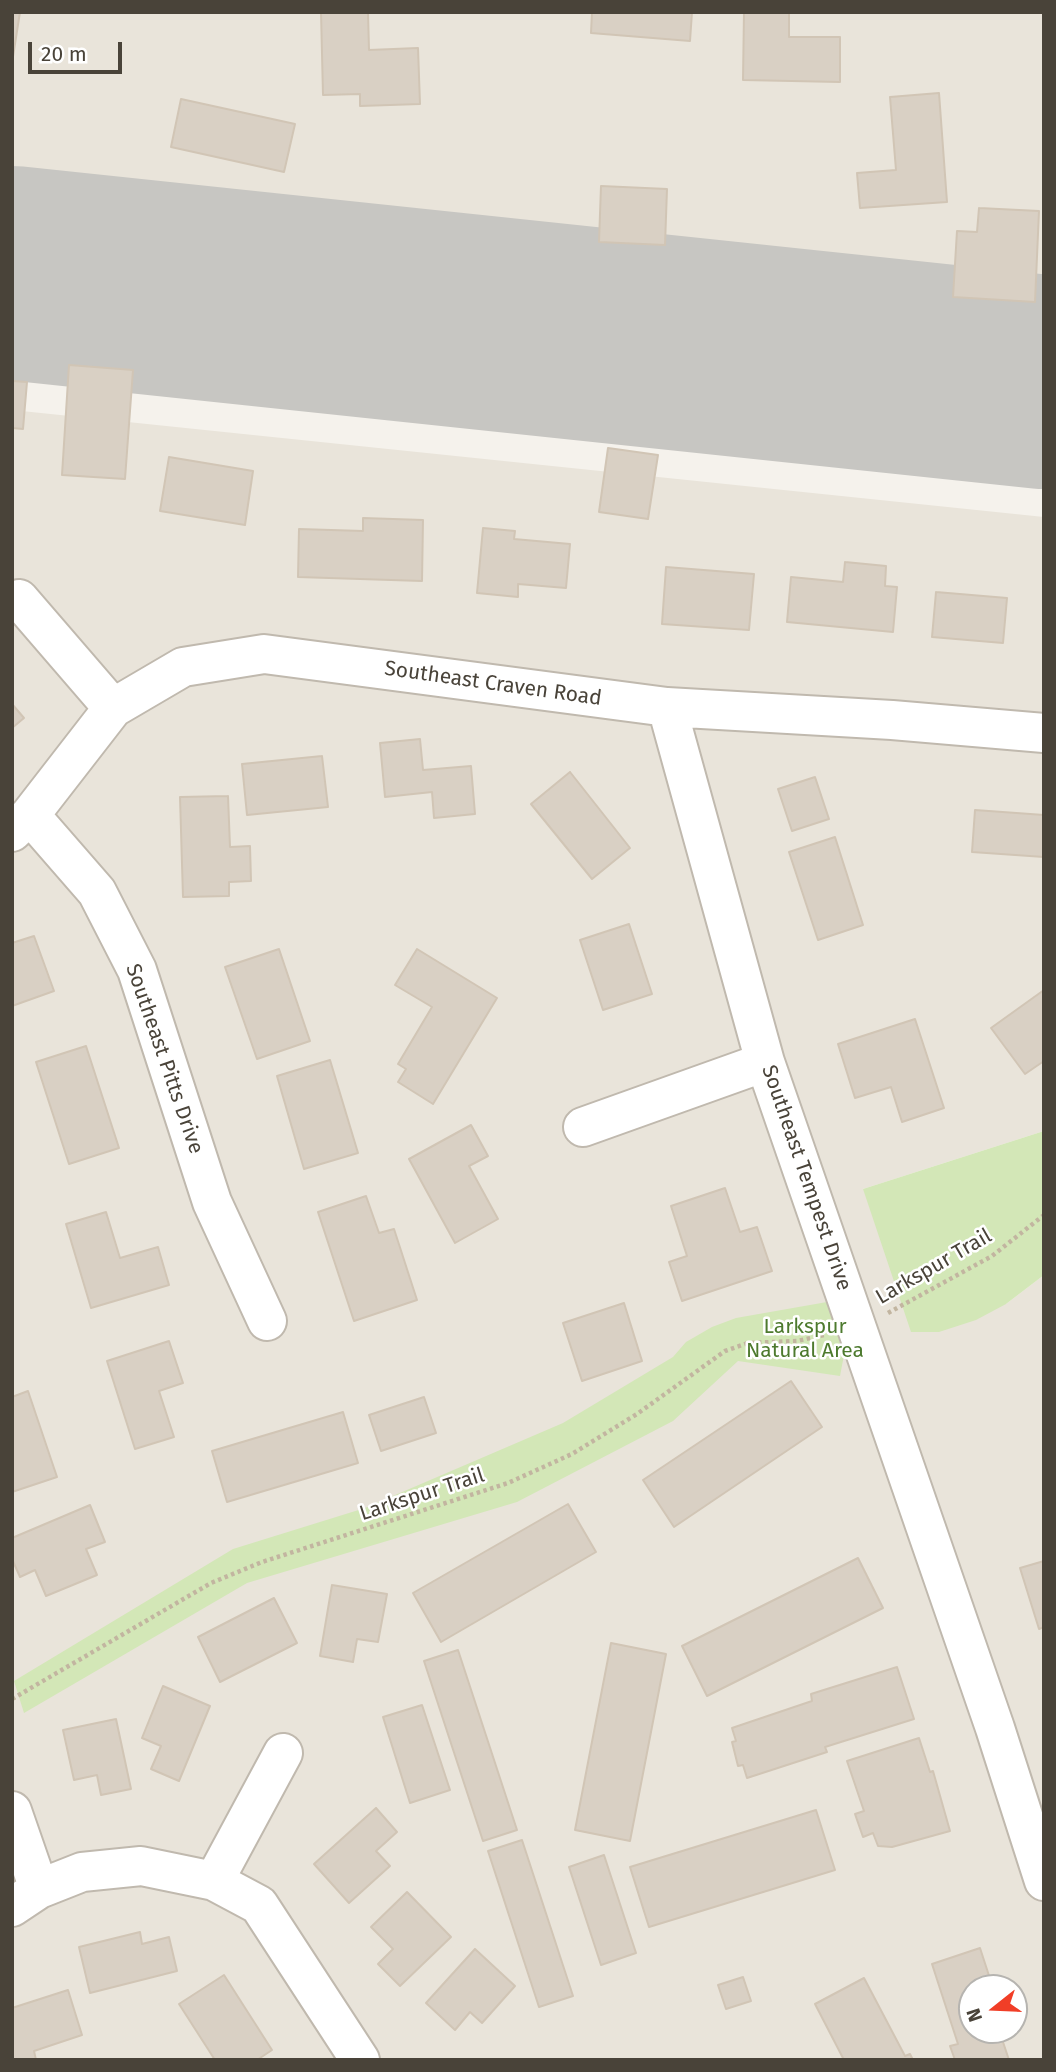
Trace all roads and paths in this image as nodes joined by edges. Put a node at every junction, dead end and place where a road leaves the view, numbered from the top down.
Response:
1 (19, 598) dead end
2 (667, 707) junction
3 (113, 708) junction
4 (1044, 733) edge
5 (21, 824) edge
6 (765, 1062) junction
7 (583, 1126) dead end
8 (1044, 1215) edge
9 (883, 1316) dead end
10 (267, 1321) dead end
11 (830, 1333) dead end
12 (12, 1699) edge
13 (283, 1753) dead end
14 (12, 1811) edge
15 (214, 1881) junction
16 (1044, 1881) edge
17 (26, 1898) edge
18 (359, 2060) edge

1 - 3 street
2 - 3 street, Southeast Craven Road
2 - 4 street, Southeast Craven Road
2 - 6 street, Southeast Tempest Drive
3 - 5 street, Southeast Craven Road
5 - 10 street, Southeast Pitts Drive
6 - 7 street
6 - 16 street, Southeast Tempest Drive
8 - 9 path, Larkspur Trail
11 - 12 path, Larkspur Trail
13 - 15 street
14 - 17 street
15 - 17 street
15 - 18 street

